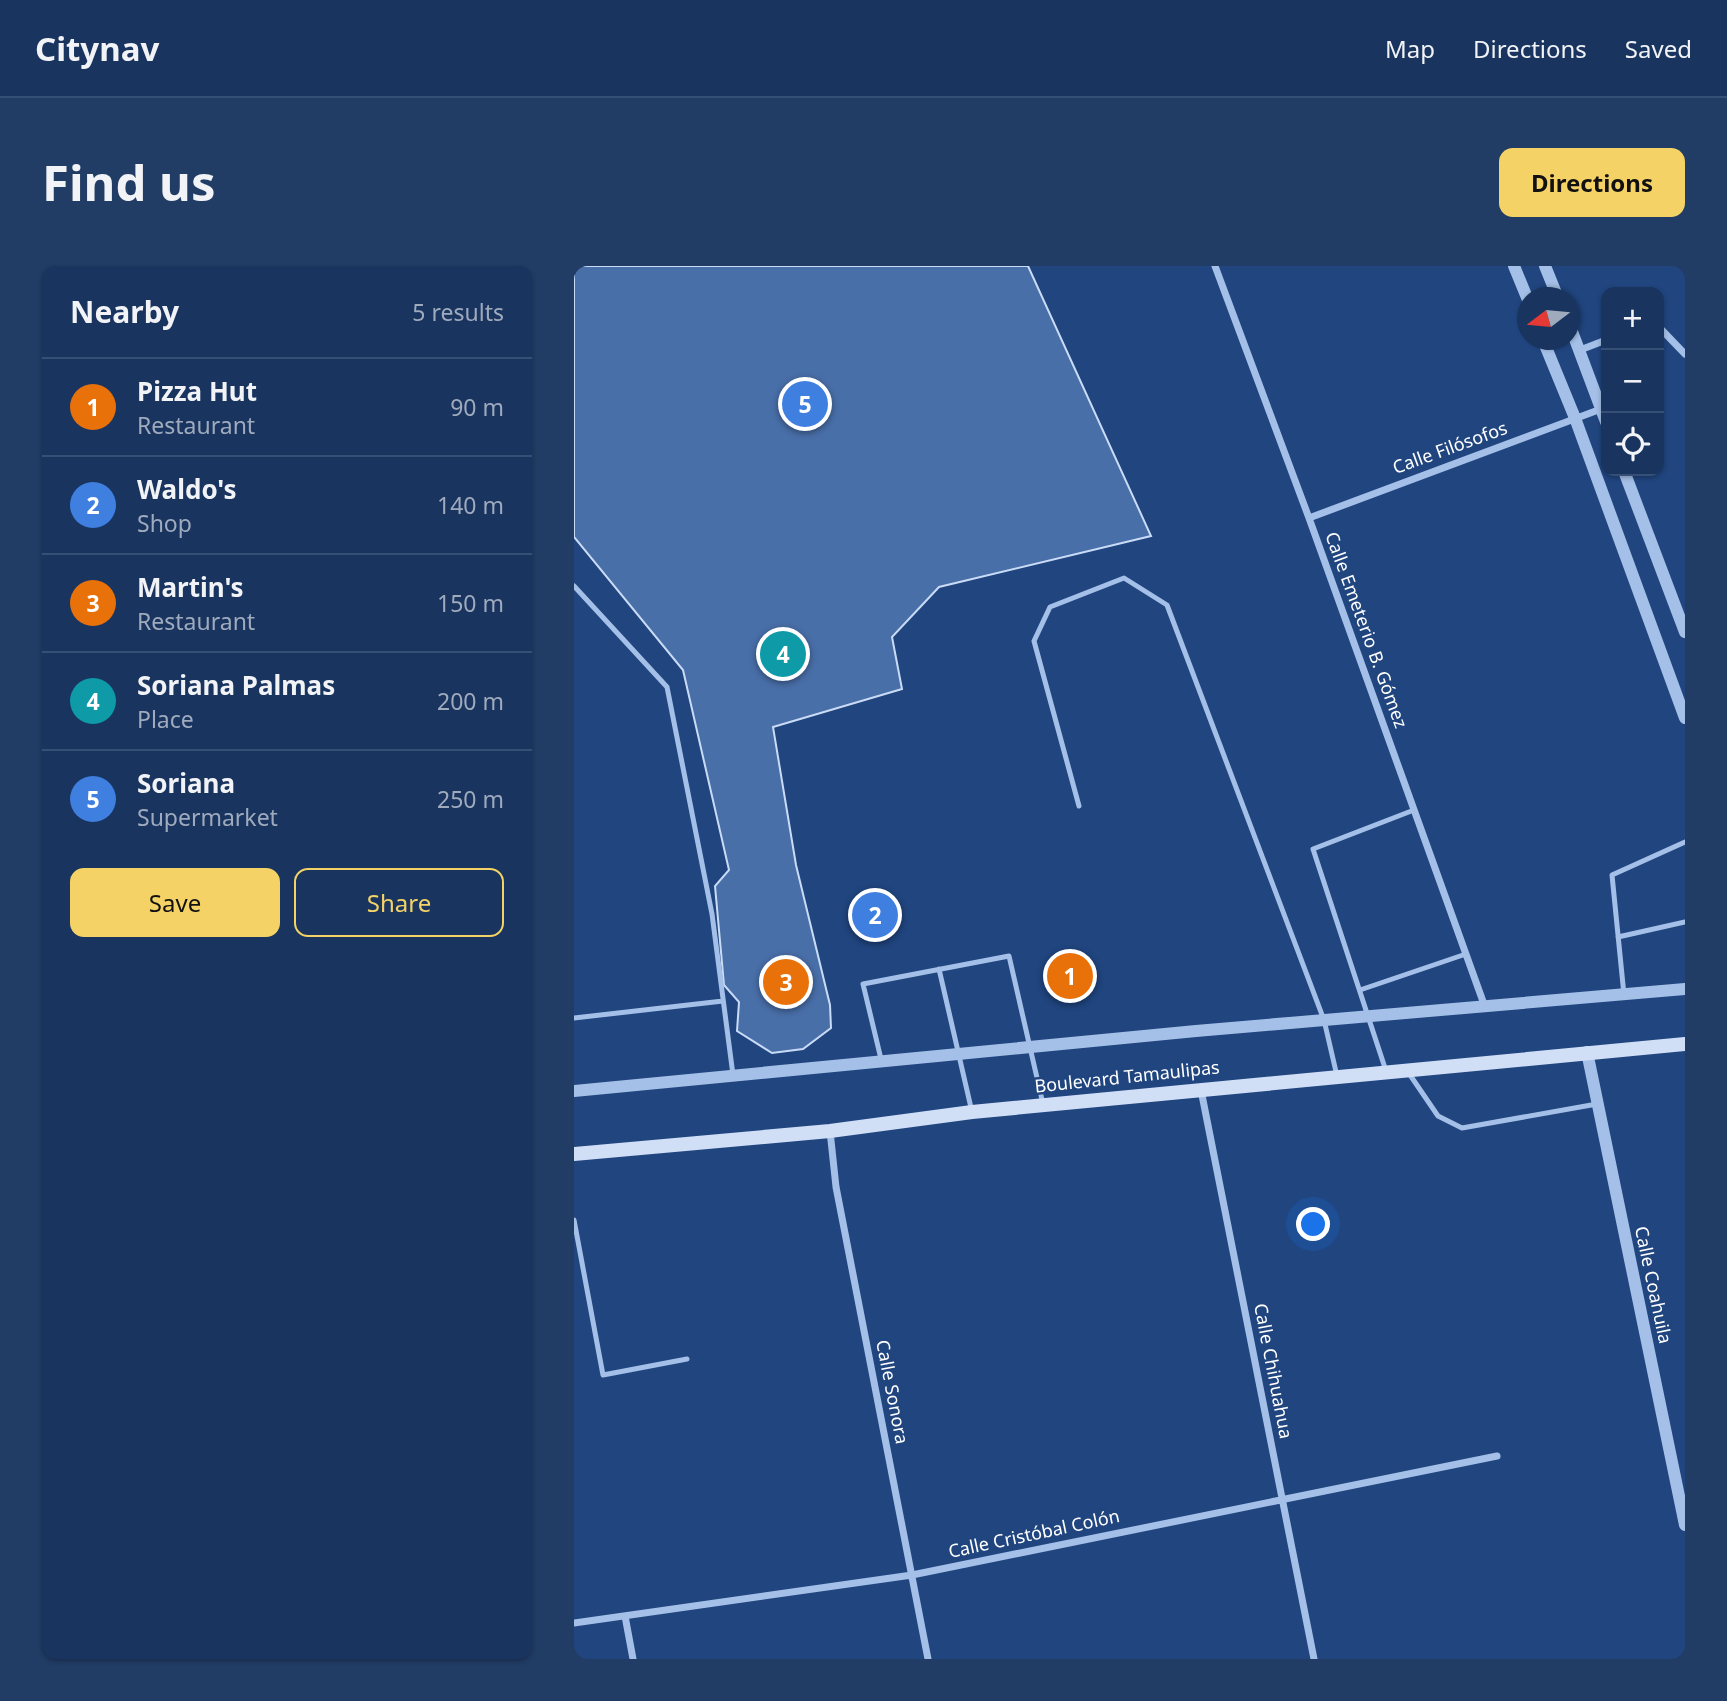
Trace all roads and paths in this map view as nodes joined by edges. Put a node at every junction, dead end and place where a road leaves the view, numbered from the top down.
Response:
1 (1215, 266) edge
2 (1514, 266) edge
3 (1545, 266) edge
4 (1523, 287) edge
5 (1552, 287) edge
6 (1664, 332) edge
7 (1601, 342) edge
8 (1547, 350) edge
9 (1580, 350) joint
10 (1685, 354) edge
11 (1601, 409) joint
12 (1575, 418) junction
13 (1627, 476) edge
14 (1309, 518) junction
15 (574, 586) edge
16 (1685, 632) edge
17 (1685, 718) edge
18 (1079, 806) dead end
19 (1414, 810) junction
20 (1685, 842) edge
21 (1685, 922) edge
22 (1618, 937) junction
23 (1465, 954) junction
24 (939, 969) junction
25 (1685, 989) edge
26 (1360, 990) junction
27 (1624, 995) junction
28 (723, 1001) junction
29 (1485, 1007) junction
30 (1369, 1016) junction
31 (574, 1018) edge
32 (1324, 1020) junction
33 (1685, 1044) edge
34 (1030, 1046) junction
35 (1587, 1052) junction
36 (958, 1053) junction
37 (881, 1060) junction
38 (1406, 1069) junction
39 (1386, 1071) junction
40 (733, 1075) junction
41 (1337, 1076) junction
42 (1201, 1089) junction
43 (574, 1091) edge
44 (1043, 1104) junction
45 (1597, 1104) junction
46 (972, 1112) junction
47 (830, 1131) junction
48 (574, 1154) edge
49 (574, 1220) edge
50 (687, 1359) dead end
51 (1497, 1456) dead end
52 (1283, 1499) junction
53 (1685, 1525) edge
54 (912, 1575) junction
55 (625, 1616) junction
56 (574, 1623) edge
57 (633, 1659) edge
58 (928, 1659) edge
59 (1314, 1659) edge

1 - 14 street, Calle Emeterio B. Gómez
2 - 4 street
3 - 5 street
6 - 10 street
7 - 9 street
8 - 12 street
9 - 11 street
11 - 12 street, Calle Filósofos
12 - 14 street, Calle Filósofos
12 - 17 street
13 - 16 street
14 - 19 street, Calle Emeterio B. Gómez
15 - 28 lane
18 - 32 lane
19 - 23 street, Calle Emeterio B. Gómez
19 - 26 lane
20 - 22 lane
21 - 22 lane
22 - 27 lane
23 - 26 lane
23 - 29 street, Calle Emeterio B. Gómez
24 - 34 lane
24 - 36 lane
24 - 37 lane
25 - 27 street
26 - 30 lane
27 - 29 street
28 - 31 lane
28 - 40 lane
29 - 30 street
30 - 32 street
30 - 39 lane
32 - 34 street
32 - 41 lane
33 - 35 main road, Boulevard Tamaulipas
34 - 36 street
34 - 44 lane
35 - 38 main road, Boulevard Tamaulipas
35 - 45 street, Calle Coahuila
36 - 37 street
36 - 46 lane
37 - 40 street
38 - 39 main road, Boulevard Tamaulipas
38 - 45 lane
39 - 41 main road, Boulevard Tamaulipas
40 - 43 street
41 - 42 main road, Boulevard Tamaulipas
42 - 44 main road, Boulevard Tamaulipas
42 - 52 street, Calle Chihuahua
44 - 46 main road, Boulevard Tamaulipas
45 - 53 street, Calle Coahuila
46 - 47 main road, Boulevard Tamaulipas
47 - 48 main road, Boulevard Tamaulipas
47 - 54 street, Calle Sonora
49 - 50 lane
51 - 52 street, Calle Cristóbal Colón
52 - 54 street, Calle Cristóbal Colón
52 - 59 street, Calle Chihuahua
54 - 55 street, Calle Cristóbal Colón
54 - 58 street, Calle Sonora
55 - 56 street, Calle Cristóbal Colón
55 - 57 street

